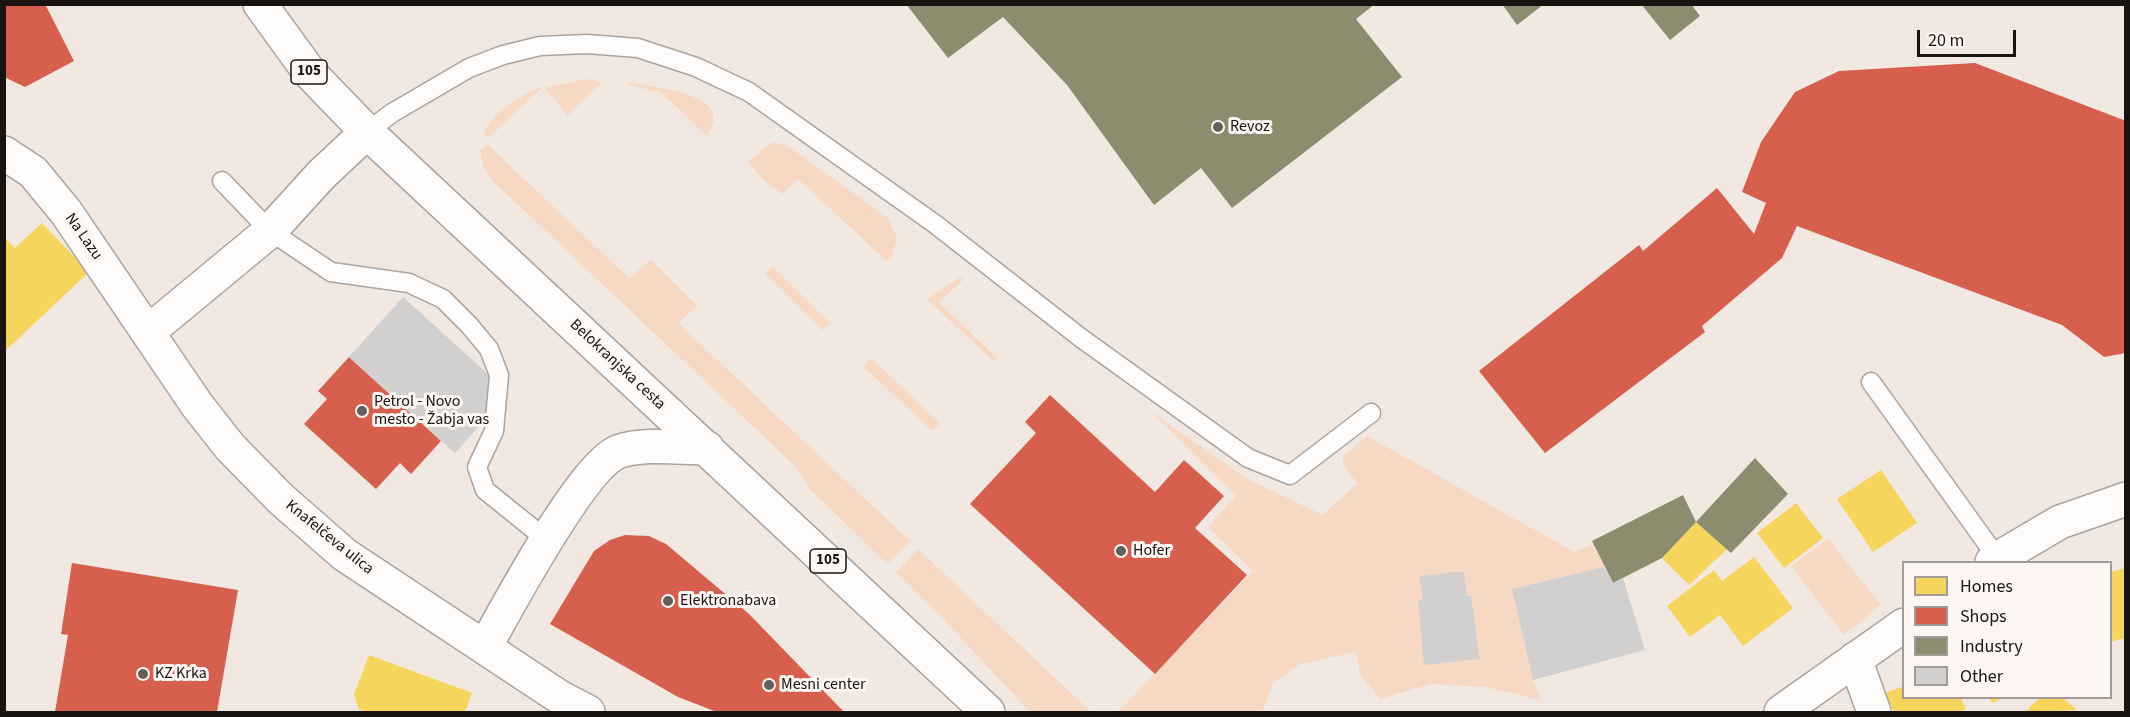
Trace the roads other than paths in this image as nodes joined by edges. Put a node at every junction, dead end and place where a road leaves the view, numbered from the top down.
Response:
1 (260, 4) edge
2 (367, 132) junction
3 (4, 153) edge
4 (222, 181) dead end
5 (270, 231) junction
6 (148, 332) junction
7 (1871, 381) dead end
8 (1371, 413) dead end
9 (707, 448) junction
10 (2126, 499) edge
11 (547, 540) junction
12 (1995, 561) edge
13 (1902, 626) edge
14 (485, 647) junction
15 (1855, 659) junction
16 (588, 712) edge
17 (988, 712) edge
18 (1781, 712) edge
19 (1874, 712) edge

1 - 2 street, Belokranjska cesta / 105
2 - 5 street
2 - 8 lane
2 - 9 street, Belokranjska cesta / 105
3 - 6 street, Na Lazu
4 - 5 lane
5 - 6 street
5 - 11 lane
6 - 14 street, Knafelčeva ulica
7 - 12 lane
9 - 11 street
9 - 17 street, Belokranjska cesta / 105
10 - 12 street
11 - 14 street
13 - 15 street
14 - 16 street, Knafelčeva ulica
15 - 18 street
15 - 19 street

